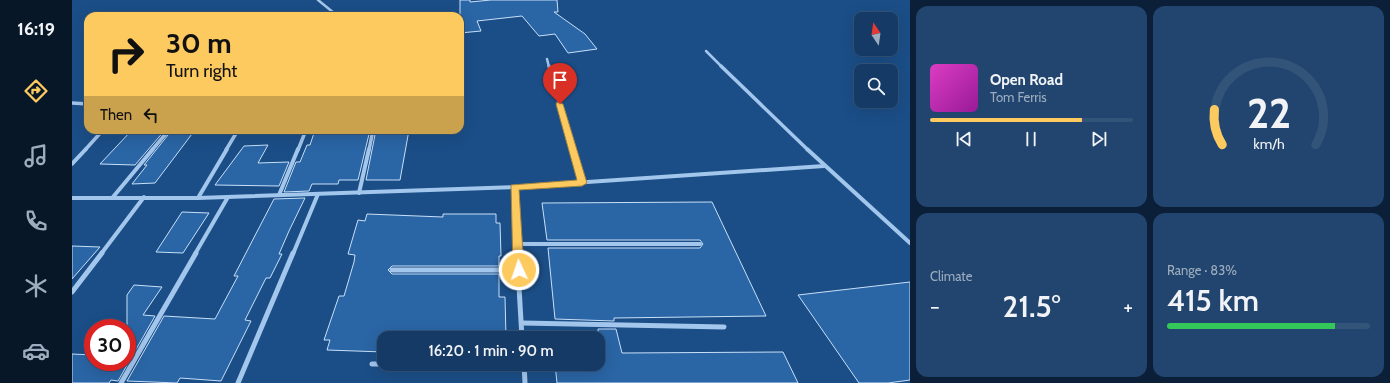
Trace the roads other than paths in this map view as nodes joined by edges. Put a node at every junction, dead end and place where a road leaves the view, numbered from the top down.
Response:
1 (318, 0) edge
2 (333, 12) edge
3 (706, 51) dead end
4 (547, 59) dead end
5 (72, 103) edge
6 (84, 104) edge
7 (99, 134) edge
8 (166, 134) edge
9 (236, 134) edge
10 (304, 134) edge
11 (372, 134) edge
12 (72, 164) edge
13 (824, 166) junction
14 (582, 183) junction
15 (514, 187) junction
16 (358, 193) junction
17 (318, 194) junction
18 (280, 195) junction
19 (113, 197) junction
20 (144, 197) junction
21 (228, 197) junction
22 (198, 198) junction
23 (73, 199) edge
24 (910, 243) edge
25 (518, 244) junction
26 (700, 244) dead end
27 (392, 270) dead end
28 (519, 270) junction
29 (72, 292) edge
30 (522, 323) junction
31 (724, 326) dead end
32 (522, 331) edge
33 (372, 364) dead end
34 (377, 364) edge
35 (524, 371) edge
36 (121, 383) edge
37 (238, 383) edge
38 (525, 383) edge

1 - 2 street
3 - 13 street
4 - 14 street
5 - 6 street
7 - 12 street
8 - 19 street
9 - 22 street
10 - 18 street
11 - 16 street
13 - 14 street
13 - 24 street
14 - 15 street
15 - 16 street
15 - 25 street
16 - 17 street
17 - 18 street
17 - 37 street
18 - 21 street
19 - 20 street
19 - 23 street
20 - 22 street
20 - 29 street
21 - 22 street
21 - 36 street
25 - 26 street
25 - 28 street
27 - 28 street
28 - 30 street
30 - 31 street
30 - 32 street
33 - 34 street
35 - 38 street

